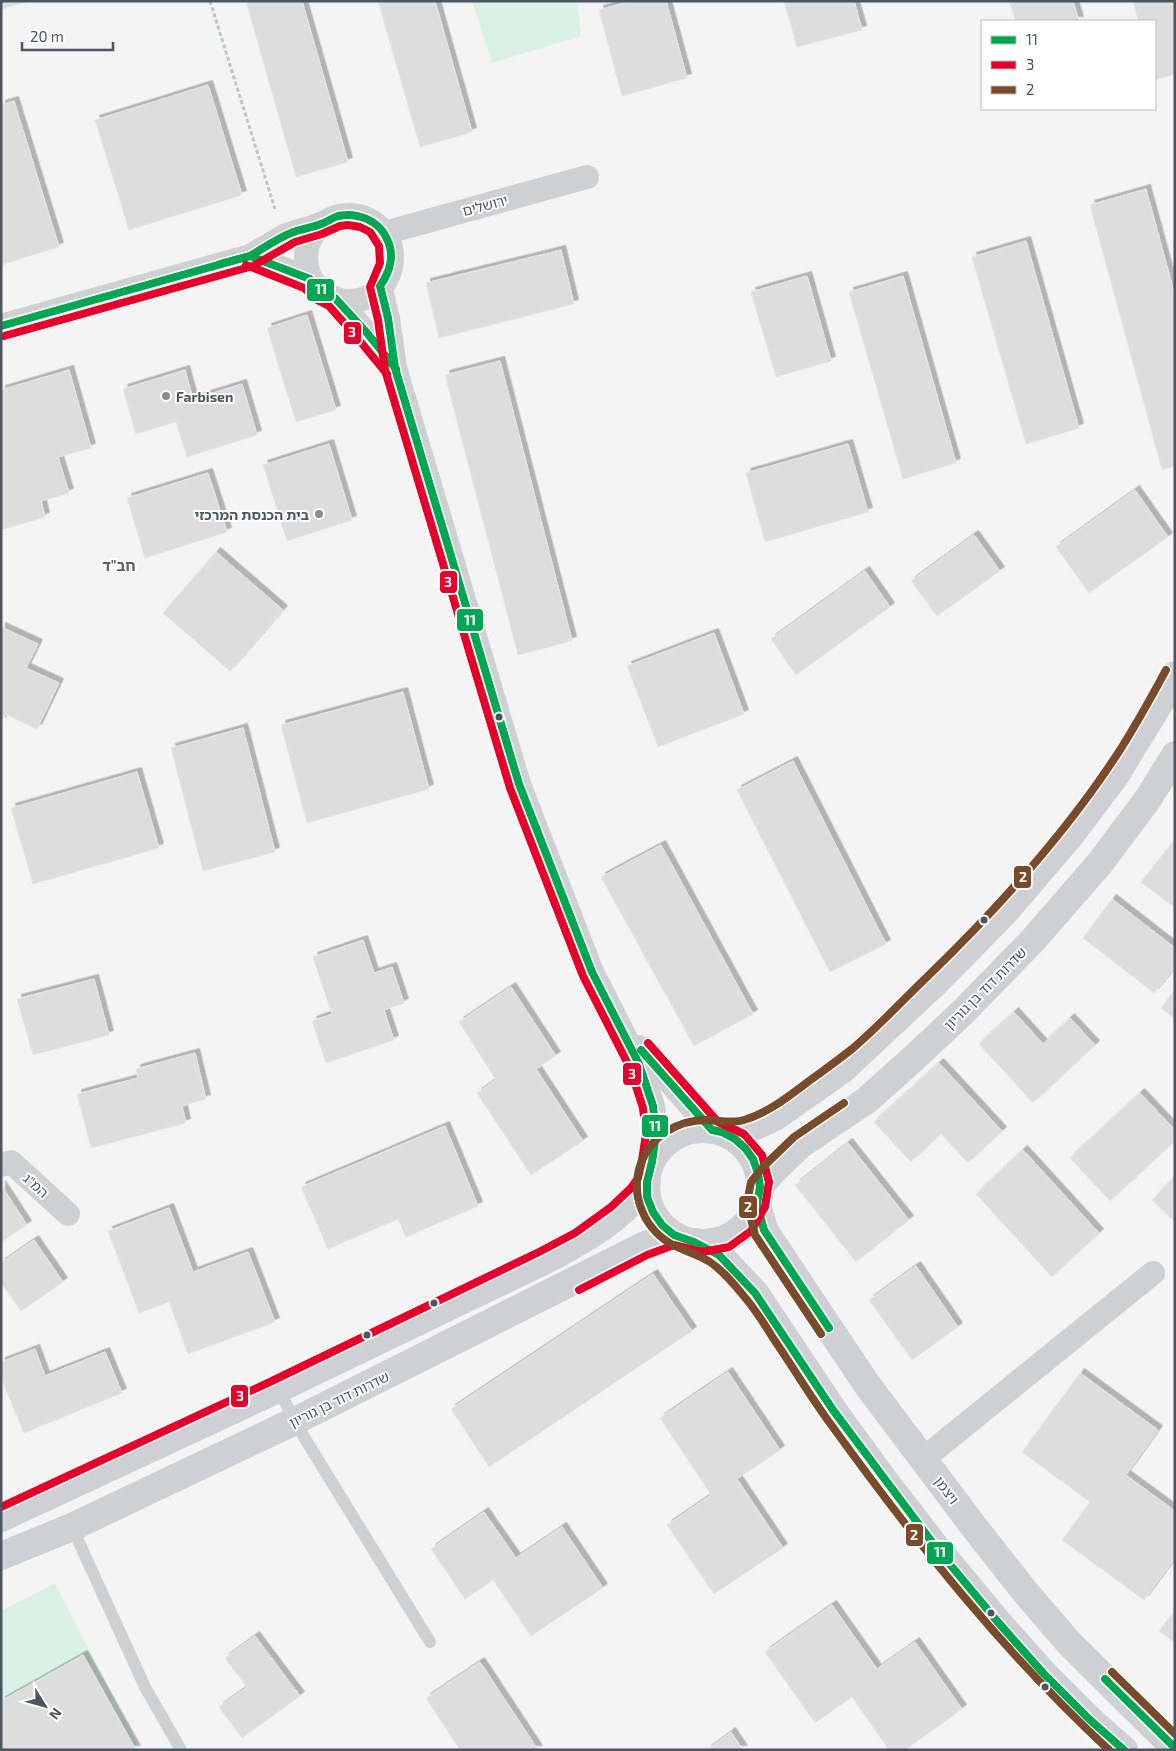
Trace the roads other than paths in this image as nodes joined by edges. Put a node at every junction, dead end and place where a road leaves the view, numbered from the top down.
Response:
1 (587, 177) dead end
2 (324, 223) junction
3 (384, 233) junction
4 (250, 256) junction
5 (380, 286) junction
6 (326, 293) junction
7 (1, 326) edge
8 (395, 368) junction
9 (1175, 675) edge
10 (1175, 754) edge
11 (617, 1021) junction
12 (717, 1131) junction
13 (1, 1165) edge
14 (649, 1172) junction
15 (759, 1195) junction
16 (68, 1214) dead end
17 (684, 1239) junction
18 (1154, 1273) dead end
19 (278, 1389) junction
20 (295, 1421) junction
21 (924, 1459) junction
22 (1, 1518) edge
23 (72, 1527) junction
24 (1, 1556) edge
25 (430, 1642) dead end
26 (1175, 1748) edge
27 (181, 1750) edge
28 (1124, 1750) edge

1 - 3 street, ירושלים
2 - 3 street
2 - 4 street
2 - 6 street
3 - 5 street
4 - 6 street
4 - 7 street
5 - 6 street
5 - 8 street
6 - 8 street
8 - 11 street
9 - 12 street
10 - 15 street, שדרות דוד בן גוריון
11 - 12 street
11 - 14 street
12 - 14 street
12 - 15 street
13 - 16 street, המ"ג
14 - 17 street
14 - 19 street
15 - 17 street
15 - 21 street, ויצמן
17 - 20 street, שדרות דוד בן גוריון
17 - 28 street
18 - 21 street
19 - 20 lane
19 - 22 street
20 - 23 street, שדרות דוד בן גוריון
20 - 25 lane
21 - 26 street, ויצמן
23 - 24 street, שדרות דוד בן גוריון
23 - 27 lane

